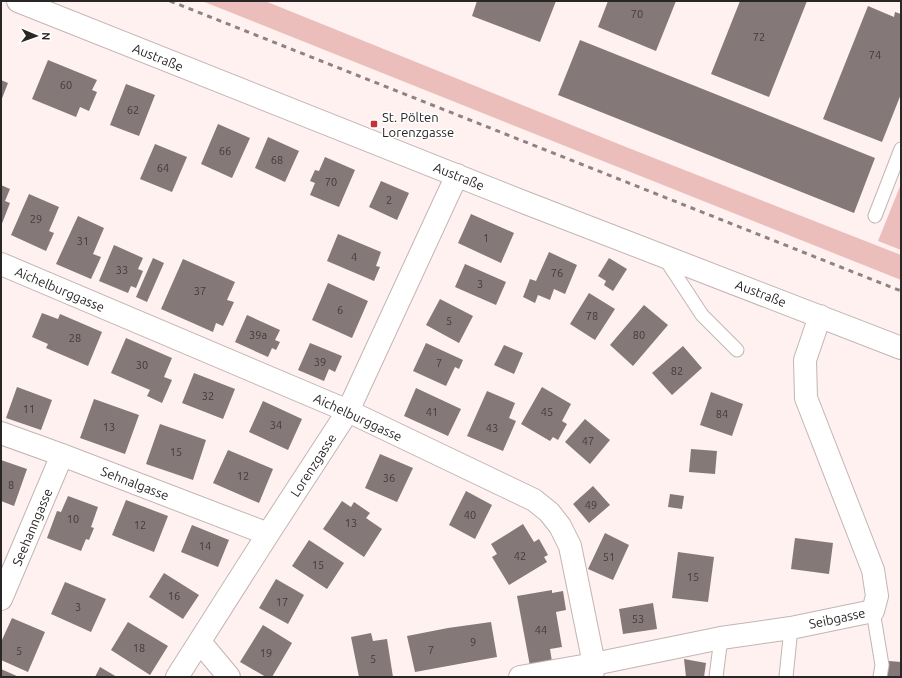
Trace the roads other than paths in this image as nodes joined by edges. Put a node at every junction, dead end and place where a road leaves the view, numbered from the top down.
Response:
1 (18, 1) edge
2 (901, 150) edge
3 (457, 175) junction
4 (875, 216) dead end
5 (663, 256) junction
6 (1, 264) edge
7 (820, 316) junction
8 (901, 348) edge
9 (737, 350) dead end
10 (348, 411) junction
11 (1, 434) edge
12 (62, 455) junction
13 (268, 534) junction
14 (3, 588) edge
15 (873, 611) junction
16 (791, 628) junction
17 (721, 638) junction
18 (200, 642) junction
19 (593, 670) edge
20 (177, 677) edge
21 (229, 677) edge
22 (520, 677) edge
23 (716, 677) edge
24 (786, 677) edge
25 (880, 677) edge

1 - 3 street, Austraße
2 - 4 lane
3 - 5 street, Austraße
3 - 10 street, Lorenzgasse
5 - 7 street, Austraße
5 - 9 lane
6 - 10 street, Aichelburggasse
7 - 8 street, Austraße
7 - 15 street, Seibgasse
10 - 13 street, Lorenzgasse
10 - 19 street, Aichelburggasse
11 - 12 street, Sehnalgasse
12 - 13 street, Sehnalgasse
12 - 14 street, Seehanngasse
13 - 18 street, Lorenzgasse
15 - 16 street, Seibgasse
15 - 25 lane
16 - 17 street, Seibgasse
16 - 24 lane
17 - 19 street, Seibgasse
17 - 23 lane
18 - 20 street, Lorenzgasse
18 - 21 street
19 - 22 street, Seibgasse

